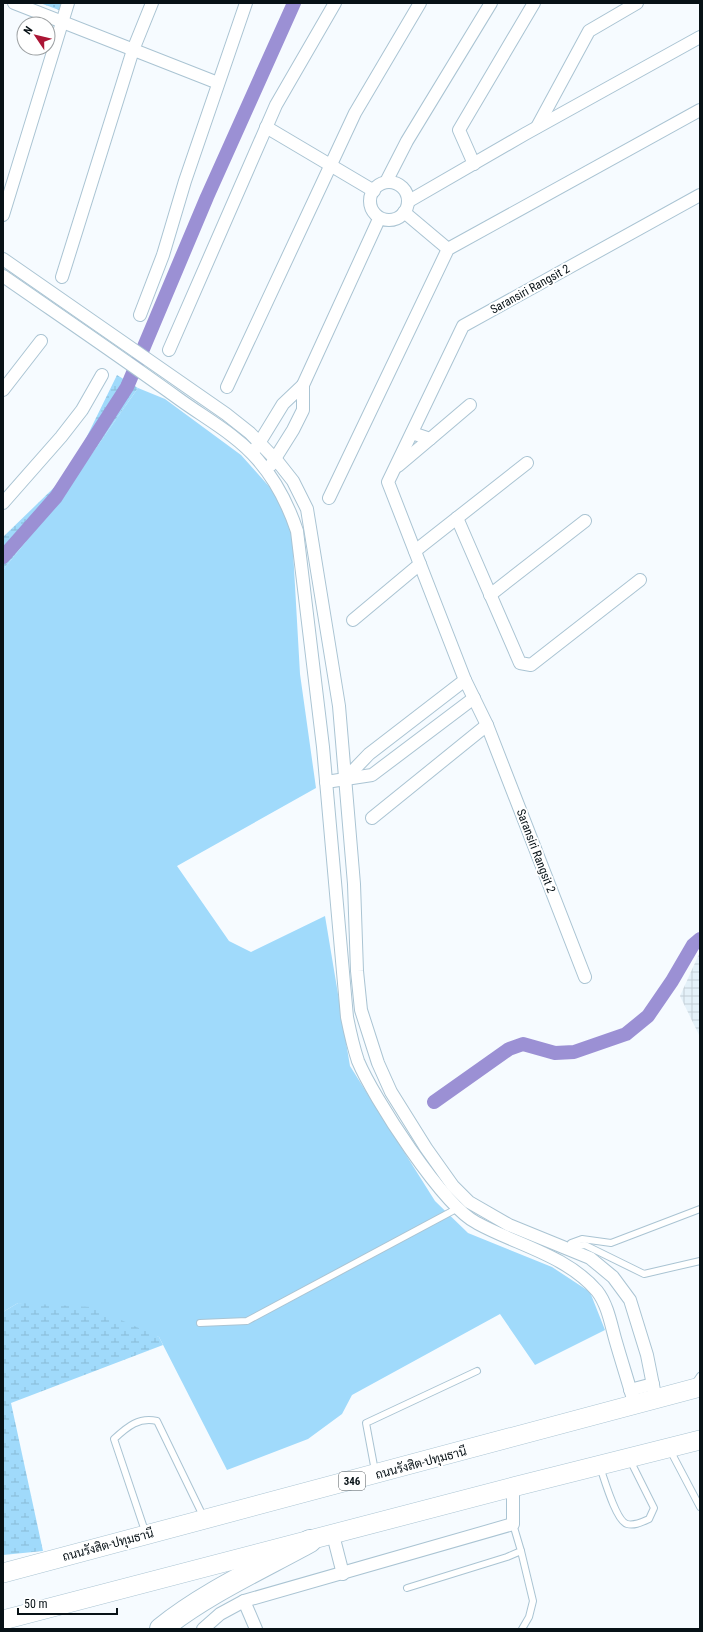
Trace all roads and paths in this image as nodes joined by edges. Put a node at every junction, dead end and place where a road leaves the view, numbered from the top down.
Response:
1 (14, 3) edge
2 (68, 3) edge
3 (152, 3) edge
4 (246, 3) edge
5 (335, 3) edge
6 (420, 3) edge
7 (491, 3) edge
8 (534, 3) edge
9 (637, 3) edge
10 (62, 22) junction
11 (700, 37) edge
12 (133, 50) junction
13 (218, 83) junction
14 (700, 110) edge
15 (266, 127) junction
16 (537, 127) junction
17 (331, 164) junction
18 (474, 164) junction
19 (386, 182) junction
20 (374, 190) junction
21 (700, 194) edge
22 (407, 207) junction
23 (3, 215) edge
24 (379, 219) junction
25 (448, 248) junction
26 (3, 259) edge
27 (3, 276) edge
28 (62, 277) dead end
29 (140, 314) dead end
30 (41, 341) dead end
31 (169, 350) dead end
32 (102, 375) dead end
33 (303, 385) junction
34 (227, 387) dead end
35 (3, 390) edge
36 (470, 405) dead end
37 (412, 433) junction
38 (430, 439) junction
39 (260, 442) junction
40 (252, 454) junction
41 (276, 459) junction
42 (527, 463) dead end
43 (394, 470) junction
44 (267, 472) junction
45 (329, 498) dead end
46 (3, 503) edge
47 (457, 518) junction
48 (585, 521) dead end
49 (415, 551) junction
50 (420, 564) junction
51 (640, 580) dead end
52 (490, 595) junction
53 (353, 620) dead end
54 (333, 666) junction
55 (314, 670) junction
56 (465, 680) junction
57 (474, 698) junction
58 (486, 725) junction
59 (345, 779) junction
60 (326, 782) junction
61 (372, 818) dead end
62 (354, 884) junction
63 (335, 892) junction
64 (585, 977) dead end
65 (458, 1208) junction
66 (700, 1209) edge
67 (562, 1246) junction
68 (555, 1260) junction
69 (700, 1261) edge
70 (200, 1323) dead end
71 (477, 1371) dead end
72 (697, 1384) edge
73 (654, 1392) junction
74 (633, 1398) junction
75 (700, 1440) edge
76 (669, 1448) junction
77 (629, 1458) junction
78 (599, 1466) junction
79 (375, 1475) junction
80 (513, 1486) junction
81 (700, 1507) edge
82 (205, 1520) junction
83 (513, 1524) junction
84 (146, 1535) junction
85 (333, 1535) junction
86 (310, 1541) junction
87 (521, 1551) junction
88 (3, 1573) edge
89 (343, 1574) junction
90 (407, 1588) dead end
91 (244, 1601) junction
92 (3, 1620) edge
93 (161, 1629) edge
94 (203, 1629) edge
95 (256, 1629) edge
96 (522, 1629) edge

1 - 10 street
2 - 10 street
3 - 12 street
4 - 13 street
5 - 15 street
6 - 17 street
7 - 19 street
8 - 18 street
9 - 16 street
10 - 12 street
10 - 23 street
11 - 16 street
12 - 13 street
12 - 28 street
13 - 29 street
14 - 25 street
15 - 17 street
15 - 31 street
16 - 18 street
17 - 20 street
17 - 34 street
18 - 22 street
19 - 20 street
19 - 22 street
20 - 24 street
21 - 37 street, Saransiri Rangsit 2
22 - 24 street
22 - 25 street
24 - 33 street
25 - 45 street
26 - 39 street
27 - 40 street
30 - 35 street
32 - 46 street
33 - 39 street
33 - 41 street
36 - 38 street
37 - 38 street
37 - 43 street, Saransiri Rangsit 2
38 - 43 street
39 - 40 street
39 - 41 street
40 - 44 street
41 - 44 street
41 - 54 street
42 - 47 street
43 - 49 street, Saransiri Rangsit 2
44 - 55 street
47 - 49 street
47 - 52 street
48 - 52 street
49 - 50 street, Saransiri Rangsit 2
50 - 53 street
50 - 56 street, Saransiri Rangsit 2
51 - 52 street
54 - 55 street
54 - 59 street
55 - 60 street
56 - 57 street, Saransiri Rangsit 2
56 - 59 street
57 - 58 street, Saransiri Rangsit 2
57 - 59 street
58 - 61 street
58 - 64 street, Saransiri Rangsit 2
59 - 60 street
59 - 62 street
60 - 63 street
62 - 63 street
62 - 67 street
63 - 65 street
65 - 68 street
65 - 70 lane
66 - 67 lane
67 - 68 street
67 - 69 lane
67 - 73 street
68 - 74 street
71 - 79 lane
72 - 73 main road, ถนนรังสิต-ปทุมธานี / 346
73 - 74 main road, ถนนรังสิต-ปทุมธานี / 346
74 - 79 main road, ถนนรังสิต-ปทุมธานี / 346
75 - 76 main road
76 - 77 main road
76 - 81 lane
77 - 78 main road
77 - 78 lane
78 - 80 main road
79 - 82 main road, ถนนรังสิต-ปทุมธานี / 346
80 - 83 street
80 - 85 main road
82 - 84 main road, ถนนรังสิต-ปทุมธานี / 346
82 - 84 lane
83 - 87 lane
83 - 89 street
84 - 88 main road, ถนนรังสิต-ปทุมธานี / 346
85 - 86 main road
85 - 89 street
86 - 92 main road
86 - 93 highway
87 - 90 lane
87 - 96 lane
89 - 91 street
91 - 94 street
91 - 95 street

